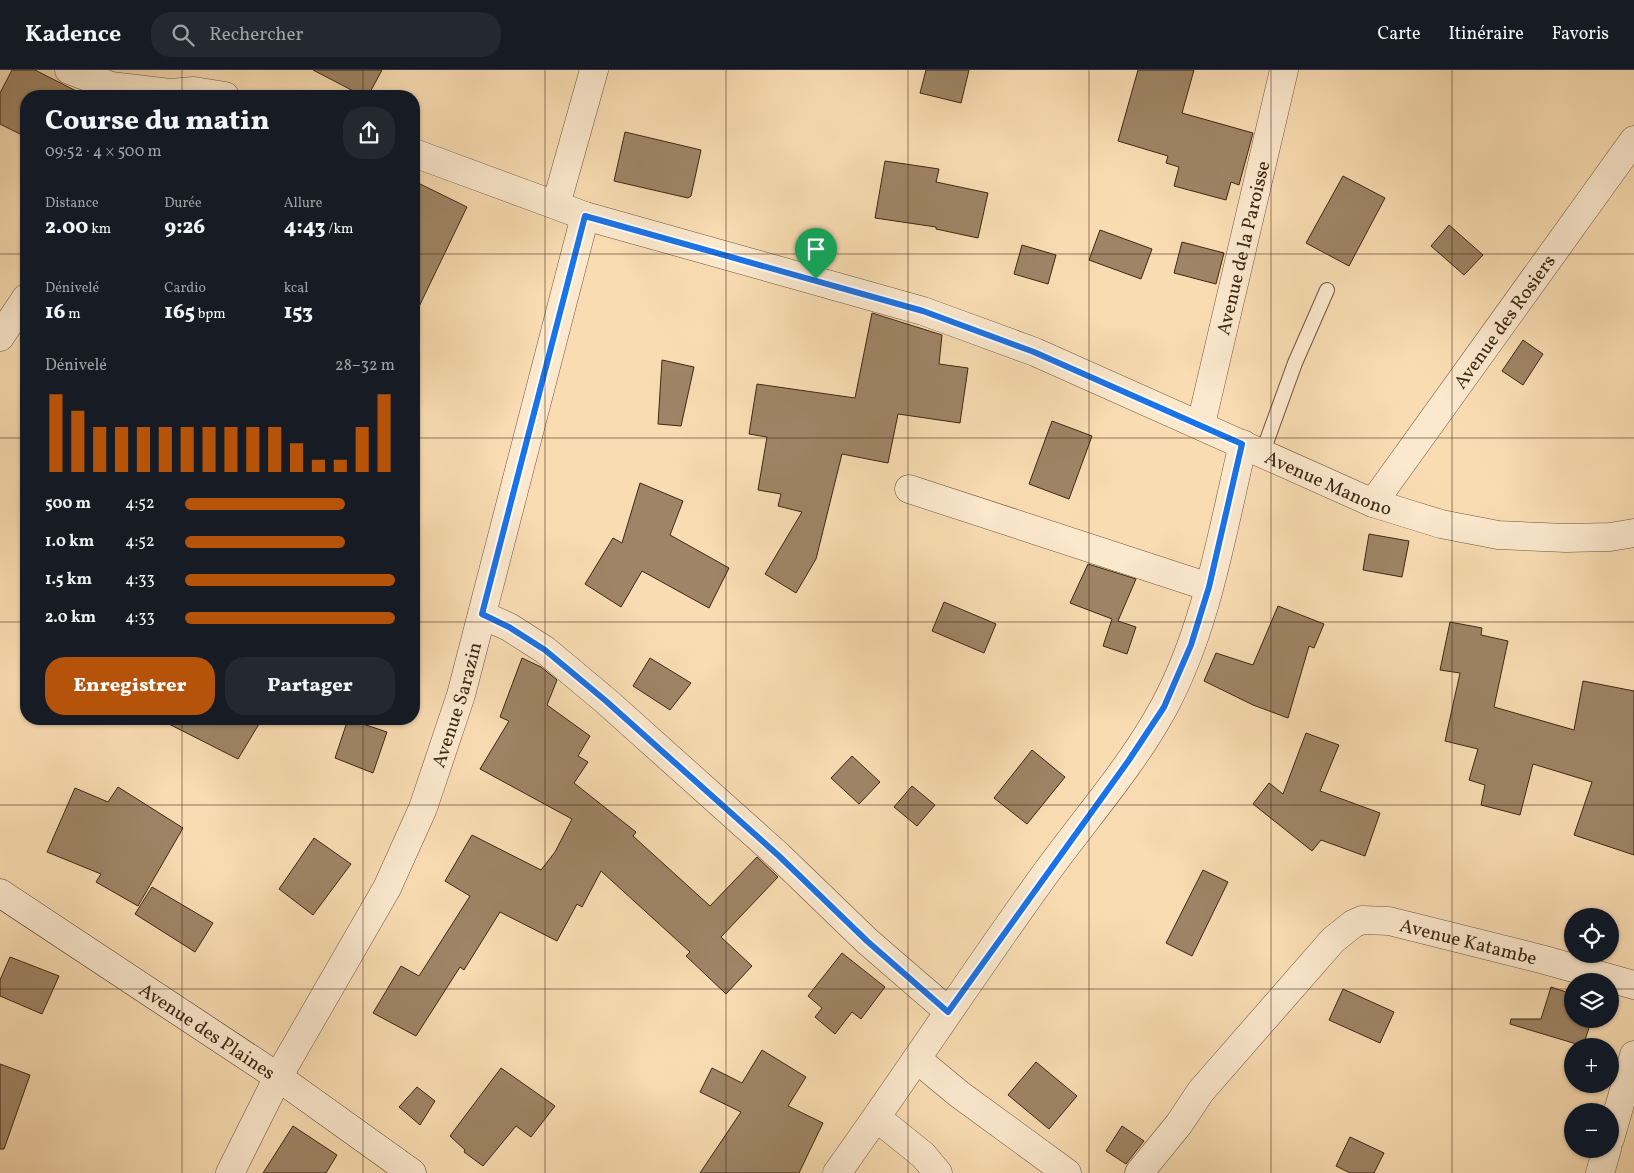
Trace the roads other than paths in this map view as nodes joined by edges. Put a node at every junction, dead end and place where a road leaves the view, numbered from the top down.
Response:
1 (69, 70) edge
2 (594, 70) edge
3 (1284, 70) edge
4 (174, 86) edge
5 (190, 90) edge
6 (1634, 140) edge
7 (420, 155) edge
8 (556, 205) junction
9 (585, 216) junction
10 (1327, 290) dead end
11 (20, 307) edge
12 (0, 337) edge
13 (1201, 424) junction
14 (1252, 449) junction
15 (909, 489) dead end
16 (1373, 503) junction
17 (1634, 533) edge
18 (1209, 587) junction
19 (482, 614) junction
20 (0, 892) edge
21 (1634, 985) edge
22 (948, 1012) junction
23 (1634, 1055) edge
24 (918, 1060) junction
25 (278, 1077) junction
26 (1619, 1108) edge
27 (877, 1118) junction
28 (1604, 1158) edge
29 (230, 1173) edge
30 (412, 1173) edge
31 (838, 1173) edge
32 (938, 1173) edge
33 (1068, 1173) edge
34 (1139, 1173) edge
35 (1600, 1173) edge

1 - 4 street
2 - 8 street
3 - 13 street, Avenue de la Paroisse
4 - 5 street
6 - 16 street, Avenue des Rosiers
7 - 8 street, Avenue Manono
8 - 9 street, Avenue Manono
9 - 13 street, Avenue Manono
9 - 19 street, Avenue Sarazin
10 - 14 lane
11 - 12 street
13 - 14 street, Avenue Manono
14 - 16 street, Avenue Manono
14 - 18 street
15 - 18 street
16 - 17 street, Avenue Manono
18 - 22 street
19 - 22 street
19 - 25 street, Avenue Sarazin
20 - 25 street, Avenue des Plaines
21 - 34 street, Avenue Katambe
22 - 24 street
23 - 26 street
24 - 27 street
24 - 33 street
25 - 29 street, Avenue Sarazin
25 - 30 street, Avenue des Plaines
27 - 31 street
27 - 32 street
28 - 35 street

